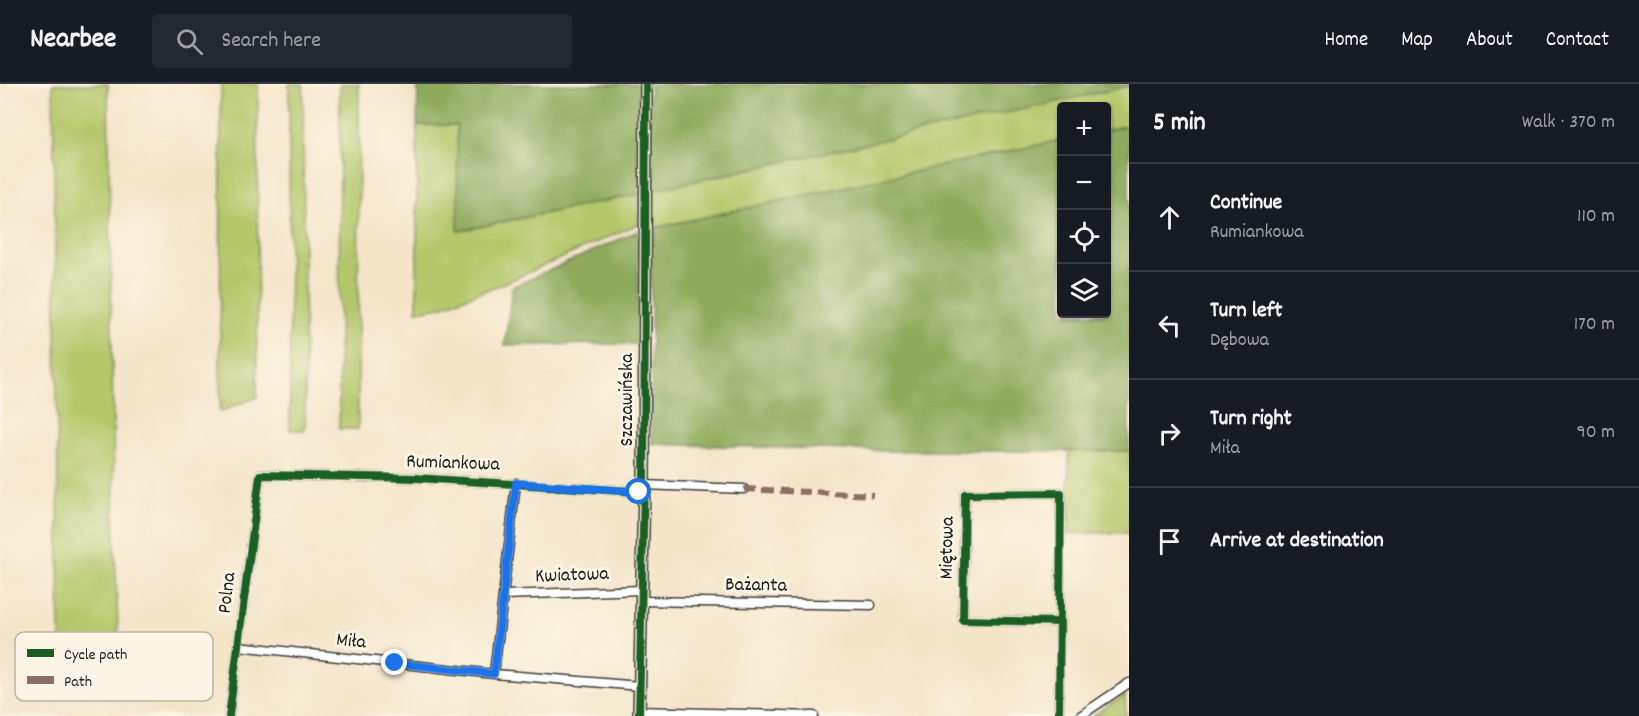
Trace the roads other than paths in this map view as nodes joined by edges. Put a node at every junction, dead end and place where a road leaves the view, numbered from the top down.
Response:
1 (646, 84) edge
2 (260, 475) joint
3 (516, 483) junction
4 (644, 489) junction
5 (744, 489) dead end
6 (504, 595) junction
7 (642, 595) junction
8 (871, 605) dead end
9 (1061, 622) junction
10 (238, 646) junction
11 (494, 674) junction
12 (1129, 683) edge
13 (640, 686) junction
14 (639, 714) edge
15 (229, 716) edge
16 (814, 716) edge
17 (1059, 716) edge
18 (1080, 716) edge

1 - 4 street, Szczawińska
2 - 3 street, Rumiankowa
2 - 10 street, Polna
3 - 4 street, Rumiankowa
3 - 6 street
4 - 5 street, Rumiankowa
4 - 7 street, Szczawińska
6 - 7 street, Kwiatowa
6 - 11 street
7 - 8 street, Bażanta
7 - 13 street, Szczawińska
9 - 9 street, Miętowa
9 - 17 street, Miętowa
10 - 11 street, Miła
10 - 15 street, Polna
11 - 13 street, Miła
12 - 18 street
13 - 14 street, Szczawińska
14 - 16 street

